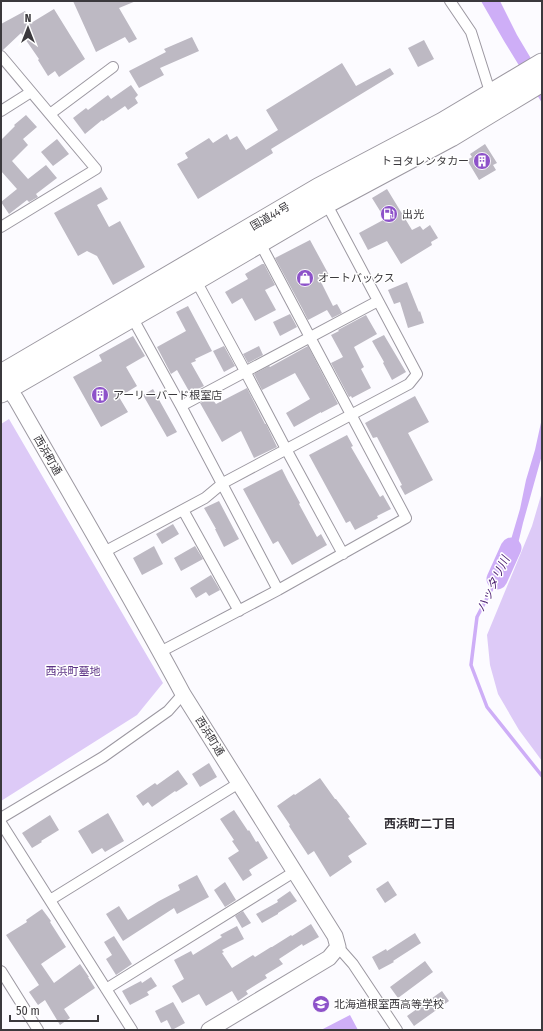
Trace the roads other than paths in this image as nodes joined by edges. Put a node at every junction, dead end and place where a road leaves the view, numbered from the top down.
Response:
1 (450, 1) edge
2 (1, 56) edge
3 (542, 63) edge
4 (113, 67) dead end
5 (542, 82) edge
6 (31, 92) junction
7 (501, 98) junction
8 (1, 111) edge
9 (50, 114) junction
10 (322, 196) junction
11 (1, 227) edge
12 (260, 243) junction
13 (191, 273) junction
14 (378, 301) junction
15 (132, 317) junction
16 (310, 336) junction
17 (245, 371) junction
18 (3, 383) edge
19 (181, 406) junction
20 (352, 414) junction
21 (286, 449) junction
22 (223, 483) junction
23 (183, 510) junction
24 (104, 552) junction
25 (343, 554) junction
26 (278, 590) junction
27 (239, 610) junction
28 (160, 652) junction
29 (183, 694) junction
30 (239, 783) junction
31 (1, 818) edge
32 (1, 823) edge
33 (294, 872) junction
34 (50, 900) junction
35 (338, 947) junction
36 (1, 971) edge
37 (106, 989) junction
38 (38, 1030) edge
39 (132, 1030) edge
40 (209, 1030) edge
41 (397, 1030) edge

1 - 7 street
2 - 6 street
3 - 7 highway, 国道44号
4 - 9 street
5 - 7 highway, 国道44号
6 - 8 street
6 - 9 street
7 - 10 highway, 国道44号
9 - 11 street
10 - 12 highway, 国道44号
10 - 13 highway, 国道44号
10 - 14 street
12 - 13 highway, 国道44号
12 - 16 street
13 - 15 highway, 国道44号
13 - 17 street
13 - 18 highway, 国道44号
14 - 16 street
14 - 20 street
15 - 18 highway, 国道44号
15 - 19 street
16 - 17 street
16 - 20 street
17 - 19 street
17 - 21 street
18 - 24 street, 西浜町通
19 - 22 street
20 - 21 street
20 - 25 street
21 - 22 street
21 - 25 street
22 - 23 street
22 - 26 street
23 - 24 street
23 - 27 street
24 - 28 street, 西浜町通
25 - 26 street
26 - 27 street
27 - 28 street
28 - 29 street, 西浜町通
29 - 30 street, 西浜町通
29 - 31 street
30 - 33 street, 西浜町通
30 - 34 street
32 - 34 street
33 - 35 street, 西浜町通
33 - 37 street
34 - 37 street
35 - 40 street
35 - 41 street
36 - 38 street
37 - 39 street

